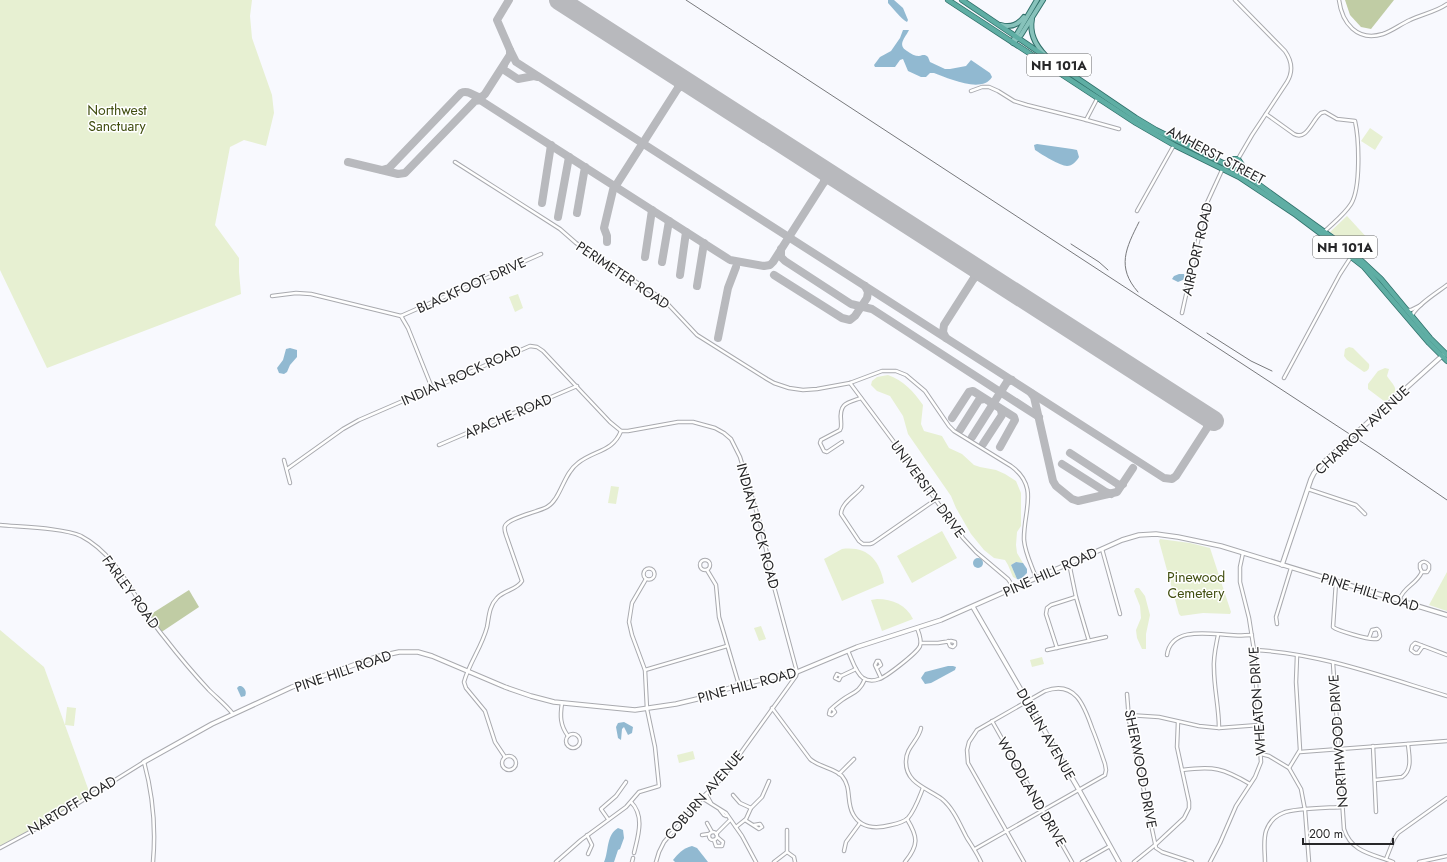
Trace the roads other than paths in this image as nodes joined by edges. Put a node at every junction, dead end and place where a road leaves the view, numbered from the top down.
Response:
1 (948, 0) edge
2 (962, 0) edge
3 (1037, 0) edge
4 (1043, 0) edge
5 (1235, 0) edge
6 (1339, 0) edge
7 (1447, 4) edge
8 (1030, 10) junction
9 (1035, 13) junction
10 (1000, 25) junction
11 (1017, 37) junction
12 (1013, 43) junction
13 (1048, 57) junction
14 (971, 91) dead end
15 (1097, 99) junction
16 (1266, 114) junction
17 (1086, 120) junction
18 (1119, 129) dead end
19 (1174, 145) junction
20 (1238, 159) junction
21 (455, 162) dead end
22 (1224, 166) junction
23 (1252, 180) junction
24 (1137, 211) dead end
25 (1325, 231) junction
26 (541, 254) dead end
27 (1351, 257) junction
28 (1447, 285) edge
29 (272, 296) dead end
30 (1422, 305) junction
31 (1406, 309) junction
32 (1182, 313) dead end
33 (401, 316) junction
34 (1412, 317) junction
35 (1445, 354) edge
36 (1447, 361) edge
37 (1284, 378) dead end
38 (850, 382) junction
39 (577, 386) junction
40 (432, 388) junction
41 (861, 398) junction
42 (621, 431) junction
43 (842, 442) dead end
44 (439, 446) dead end
45 (284, 460) dead end
46 (287, 469) junction
47 (290, 482) dead end
48 (862, 487) dead end
49 (1307, 489) junction
50 (935, 500) junction
51 (1364, 514) dead end
52 (0, 525) edge
53 (1102, 549) junction
54 (1243, 553) junction
55 (1069, 563) junction
56 (1282, 565) junction
57 (1291, 568) junction
58 (707, 570) junction
59 (1422, 572) junction
60 (1036, 578) junction
61 (646, 579) junction
62 (1336, 582) junction
63 (1014, 588) junction
64 (1076, 597) junction
65 (1399, 600) junction
66 (973, 607) junction
67 (1120, 614) dead end
68 (1447, 615) edge
69 (1277, 624) dead end
70 (918, 628) junction
71 (1252, 634) junction
72 (1218, 635) junction
73 (1106, 637) dead end
74 (1369, 638) junction
75 (948, 641) dead end
76 (1089, 641) junction
77 (921, 643) junction
78 (727, 646) junction
79 (1423, 646) junction
80 (1057, 648) junction
81 (848, 650) junction
82 (1047, 650) dead end
83 (1254, 650) junction
84 (1167, 655) dead end
85 (1447, 655) edge
86 (1297, 656) junction
87 (1333, 662) junction
88 (877, 668) dead end
89 (856, 669) junction
90 (645, 670) junction
91 (468, 672) junction
92 (797, 672) junction
93 (841, 676) dead end
94 (881, 678) junction
95 (865, 679) junction
96 (739, 685) junction
97 (1127, 694) dead end
98 (1447, 696) edge
99 (1027, 701) junction
100 (562, 703) junction
101 (772, 708) junction
102 (832, 708) dead end
103 (647, 709) junction
104 (233, 714) junction
105 (1128, 715) junction
106 (992, 721) junction
107 (1178, 722) junction
108 (1259, 726) junction
109 (921, 728) dead end
110 (1219, 728) junction
111 (568, 736) junction
112 (1447, 741) edge
113 (1408, 744) junction
114 (1373, 746) junction
115 (1339, 748) junction
116 (1300, 752) junction
117 (1261, 754) junction
118 (505, 757) junction
119 (854, 759) dead end
120 (144, 762) junction
121 (1289, 768) junction
122 (1182, 770) junction
123 (839, 774) junction
124 (1375, 780) junction
125 (769, 781) dead end
126 (626, 782) dead end
127 (1250, 784) junction
128 (923, 788) junction
129 (1079, 790) junction
130 (706, 794) junction
131 (733, 795) dead end
132 (702, 798) junction
133 (1447, 798) edge
134 (631, 802) junction
135 (712, 803) junction
136 (1342, 807) junction
137 (751, 808) junction
138 (1042, 810) junction
139 (1305, 810) junction
140 (1376, 812) dead end
141 (907, 819) junction
142 (608, 820) junction
143 (730, 820) junction
144 (745, 820) junction
145 (860, 823) junction
146 (707, 824) dead end
147 (754, 825) dead end
148 (736, 827) junction
149 (787, 830) dead end
150 (1007, 830) junction
151 (711, 833) junction
152 (716, 834) junction
153 (587, 835) junction
154 (702, 835) dead end
155 (717, 837) junction
156 (714, 840) junction
157 (1155, 845) junction
158 (1110, 846) junction
159 (0, 848) edge
160 (975, 849) junction
161 (844, 851) dead end
162 (787, 852) junction
163 (634, 853) dead end
164 (588, 854) dead end
165 (1447, 856) edge
166 (633, 858) dead end
167 (1386, 860) junction
168 (153, 862) edge
169 (558, 862) edge
170 (632, 862) edge
171 (656, 862) edge
172 (756, 862) edge
173 (774, 862) edge
174 (796, 862) edge
175 (905, 862) edge
176 (981, 862) edge
177 (1024, 862) edge
178 (1072, 862) edge
179 (1082, 862) edge
180 (1119, 862) edge
181 (1134, 862) edge
182 (1192, 862) edge
183 (1210, 862) edge
184 (1265, 862) edge
185 (1309, 862) edge
186 (1393, 862) edge
187 (1419, 862) edge

1 - 12 highway, AMHERST STREET / NH 101A
2 - 10 highway, AMHERST STREET / NH 101A
3 - 8 main road
4 - 9 main road
5 - 16 street
6 - 7 street
8 - 10 main road
8 - 11 main road
9 - 11 main road
9 - 13 main road
10 - 11 highway, AMHERST STREET / NH 101A
11 - 12 main road
11 - 13 highway, AMHERST STREET / NH 101A
12 - 15 highway, AMHERST STREET / NH 101A
13 - 22 highway, AMHERST STREET / NH 101A
14 - 17 street
15 - 17 street
15 - 19 highway, AMHERST STREET / NH 101A
16 - 20 street
16 - 25 street
17 - 18 street
19 - 22 highway, AMHERST STREET / NH 101A
19 - 24 street
20 - 22 highway
20 - 23 highway
21 - 38 street, PERIMETER ROAD
22 - 23 highway, AMHERST STREET / NH 101A
22 - 27 highway, AMHERST STREET / NH 101A
22 - 32 street, AIRPORT ROAD
23 - 25 highway, AMHERST STREET / NH 101A
25 - 31 highway, AMHERST STREET / NH 101A
26 - 33 street, BLACKFOOT DRIVE
27 - 35 highway, AMHERST STREET / NH 101A
27 - 37 street
28 - 30 street
29 - 33 street
30 - 31 street
30 - 34 street
31 - 34 highway, AMHERST STREET / NH 101A
33 - 40 street
34 - 35 highway, AMHERST STREET / NH 101A
35 - 36 highway, AMHERST STREET / NH 101A
35 - 49 street, CHARRON AVENUE
38 - 41 street, UNIVERSITY DRIVE
38 - 60 street, PERIMETER ROAD
39 - 40 street, INDIAN ROCK ROAD
39 - 42 street, INDIAN ROCK ROAD
39 - 44 street, APACHE ROAD
40 - 46 street, INDIAN ROCK ROAD
41 - 43 street
41 - 50 street, UNIVERSITY DRIVE
42 - 91 street
42 - 92 street, INDIAN ROCK ROAD
45 - 46 street
46 - 47 street
48 - 50 street
49 - 51 street
49 - 56 street, CHARRON AVENUE
50 - 63 street, UNIVERSITY DRIVE
52 - 104 street, FARLEY ROAD
53 - 54 street, PINE HILL ROAD
53 - 55 street, PINE HILL ROAD
53 - 67 street
54 - 56 street, PINE HILL ROAD
54 - 71 street, WHEATON DRIVE
55 - 60 street, PINE HILL ROAD
55 - 64 street
56 - 57 street, PINE HILL ROAD
57 - 62 street, PINE HILL ROAD
57 - 69 street
58 - 58 street
58 - 78 street
59 - 59 street
59 - 65 street
60 - 63 street, PINE HILL ROAD
61 - 61 street
61 - 90 street
62 - 65 street, PINE HILL ROAD
62 - 74 street
63 - 66 street, PINE HILL ROAD
64 - 76 street
64 - 80 street
65 - 68 street, PINE HILL ROAD
66 - 70 street, PINE HILL ROAD
66 - 99 street, DUBLIN AVENUE
70 - 77 street
70 - 81 street, PINE HILL ROAD
71 - 72 street
71 - 83 street, WHEATON DRIVE
72 - 84 street
72 - 110 street
73 - 76 street
74 - 74 street
75 - 77 street
76 - 80 street
77 - 94 street
78 - 90 street
78 - 96 street
79 - 79 street
79 - 85 street
80 - 82 street
81 - 89 street
81 - 92 street, PINE HILL ROAD
83 - 86 street
83 - 108 street, WHEATON DRIVE
86 - 87 street
86 - 116 street
87 - 98 street
87 - 115 street, NORTHWOOD DRIVE
88 - 94 street
89 - 93 street
89 - 95 street
90 - 103 street
91 - 100 street, PINE HILL ROAD
91 - 104 street, PINE HILL ROAD
91 - 118 street
92 - 96 street, PINE HILL ROAD
92 - 101 street, COBURN AVENUE
94 - 95 street
95 - 102 street
96 - 103 street, PINE HILL ROAD
97 - 105 street, SHERWOOD DRIVE
99 - 106 street
99 - 129 street, DUBLIN AVENUE
99 - 129 street
100 - 103 street, PINE HILL ROAD
100 - 111 street
101 - 123 street
101 - 130 street, COBURN AVENUE
103 - 134 street
104 - 120 street, PINE HILL ROAD
105 - 107 street
105 - 157 street, SHERWOOD DRIVE
106 - 138 street, WOODLAND DRIVE
106 - 150 street
107 - 110 street
107 - 122 street
108 - 110 street
108 - 117 street, WHEATON DRIVE
109 - 128 street
111 - 111 street
112 - 113 street
113 - 114 street
113 - 124 street
114 - 115 street
114 - 124 street
115 - 116 street
115 - 136 street, NORTHWOOD DRIVE
116 - 121 street
117 - 121 street
117 - 127 street, WHEATON DRIVE
118 - 118 street
119 - 123 street
120 - 159 street, NARTOFF ROAD
120 - 168 street
121 - 139 street
122 - 127 street
122 - 157 street
123 - 145 street
124 - 140 street
125 - 137 street
126 - 142 street
127 - 183 street, WHEATON DRIVE
128 - 141 street
128 - 160 street
129 - 138 street
129 - 158 street, DUBLIN AVENUE
130 - 132 street, COBURN AVENUE
130 - 135 street
131 - 137 street
132 - 135 street
132 - 171 street, COBURN AVENUE
133 - 167 street
134 - 142 street
134 - 163 street
135 - 143 street
136 - 139 street
136 - 167 street, NORTHWOOD DRIVE
137 - 144 street
138 - 150 street
138 - 178 street, WOODLAND DRIVE
139 - 184 street
139 - 185 street
141 - 145 street
141 - 175 street
142 - 153 street
143 - 148 street
143 - 152 street
144 - 147 street
144 - 148 street
145 - 161 street
146 - 151 street
148 - 172 street
149 - 162 street
150 - 160 street
150 - 177 street
151 - 152 street
151 - 154 street
151 - 156 street
152 - 155 street
153 - 164 street
153 - 169 street
155 - 156 street
155 - 156 street
157 - 181 street
157 - 182 street
158 - 179 street
158 - 180 street, DUBLIN AVENUE
160 - 176 street
162 - 173 street
162 - 174 street
165 - 187 street
166 - 170 street
167 - 186 street, NORTHWOOD DRIVE

